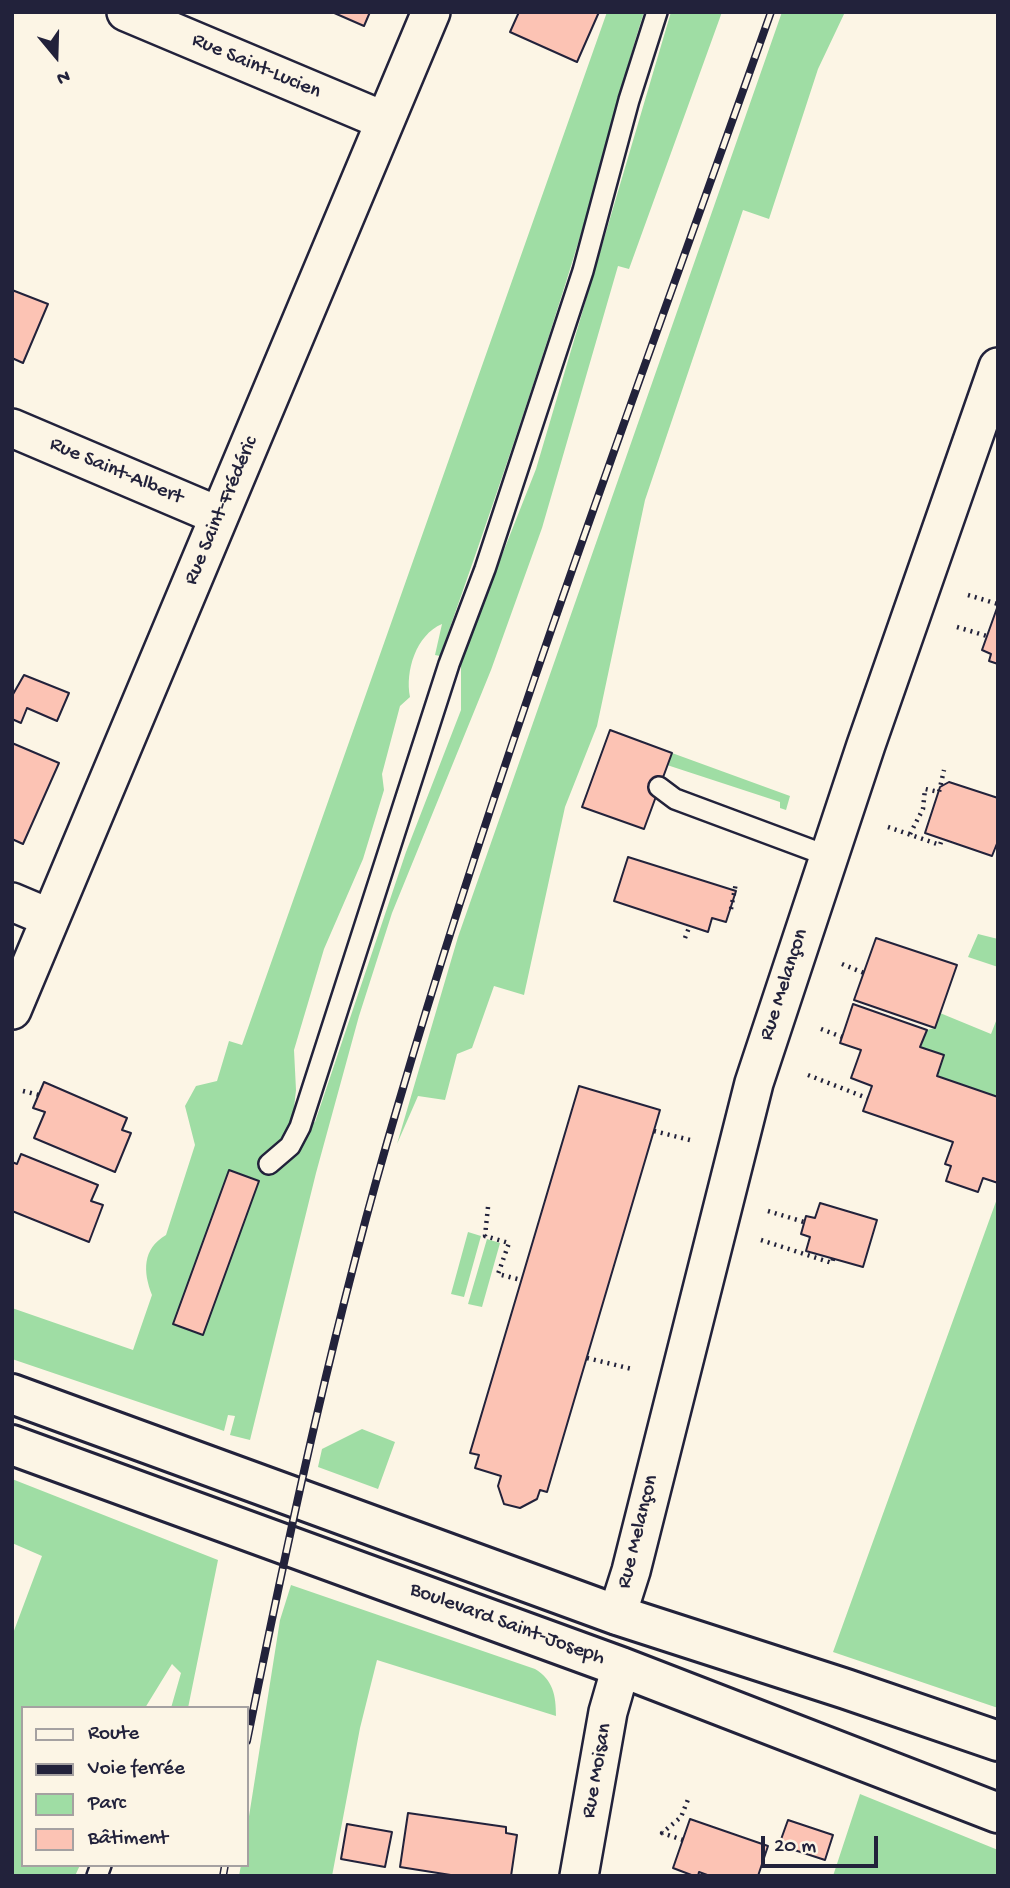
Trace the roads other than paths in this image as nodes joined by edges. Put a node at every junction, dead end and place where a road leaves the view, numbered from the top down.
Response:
1 (126, 12) edge
2 (431, 12) edge
3 (657, 12) edge
4 (385, 121) junction
5 (998, 368) edge
6 (12, 428) edge
7 (219, 516) junction
8 (659, 787) dead end
9 (828, 856) junction
10 (12, 902) edge
11 (50, 918) junction
12 (12, 1010) edge
13 (269, 1164) dead end
14 (12, 1394) edge
15 (12, 1445) edge
16 (617, 1615) junction
17 (621, 1667) junction
18 (998, 1741) edge
19 (998, 1813) edge
20 (579, 1876) edge

1 - 4 street, Rue Saint-Lucien
2 - 4 street, Rue Saint-Frédéric
3 - 13 lane
4 - 7 street, Rue Saint-Frédéric
5 - 9 street, Rue Melançon
6 - 7 street, Rue Saint-Albert
7 - 11 street, Rue Saint-Frédéric
8 - 9 lane
9 - 16 street, Rue Melançon
10 - 11 street
11 - 12 street, Rue Saint-Frédéric
14 - 16 main road
15 - 17 main road, Boulevard Saint-Joseph
16 - 18 main road
17 - 19 main road, Boulevard Saint-Joseph
17 - 20 street, Rue Moisan

